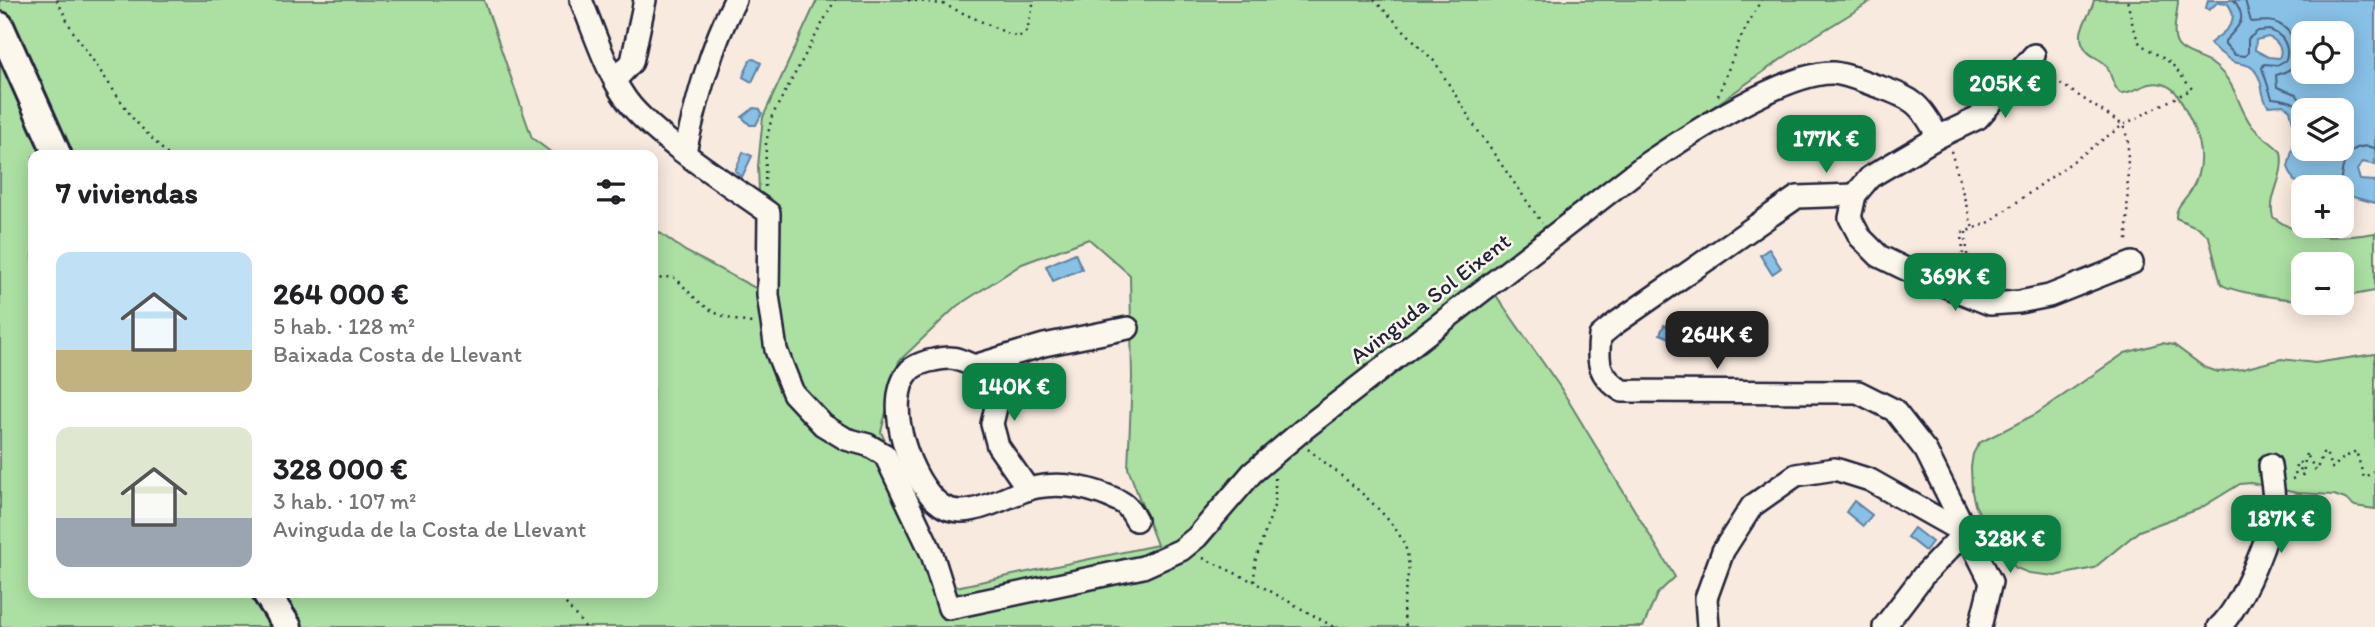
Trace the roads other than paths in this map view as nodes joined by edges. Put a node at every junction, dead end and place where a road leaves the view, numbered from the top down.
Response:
1 (581, 0) edge
2 (645, 0) edge
3 (735, 0) edge
4 (0, 26) edge
5 (2031, 59) road end
6 (616, 79) junction
7 (1944, 143) junction
8 (55, 150) edge
9 (685, 152) junction
10 (1856, 195) junction
11 (2132, 263) dead end
12 (1128, 328) dead end
13 (1008, 356) junction
14 (904, 444) junction
15 (885, 455) junction
16 (2270, 465) dead end
17 (1027, 489) junction
18 (1136, 520) dead end
19 (1964, 533) junction
20 (269, 598) edge
21 (2227, 624) edge
22 (288, 627) edge
23 (1708, 627) edge
24 (1884, 627) edge
25 (1980, 627) edge

1 - 6 street
2 - 6 street
3 - 9 street
4 - 8 main road
5 - 7 street
6 - 9 street
7 - 10 street
7 - 15 street, Avinguda Sol Eixent
9 - 15 street
10 - 11 street
10 - 19 street
12 - 13 street
13 - 14 street
13 - 17 street
14 - 15 street
14 - 17 street
16 - 21 street
17 - 18 street
19 - 23 street
19 - 24 street
19 - 25 street
20 - 22 main road

